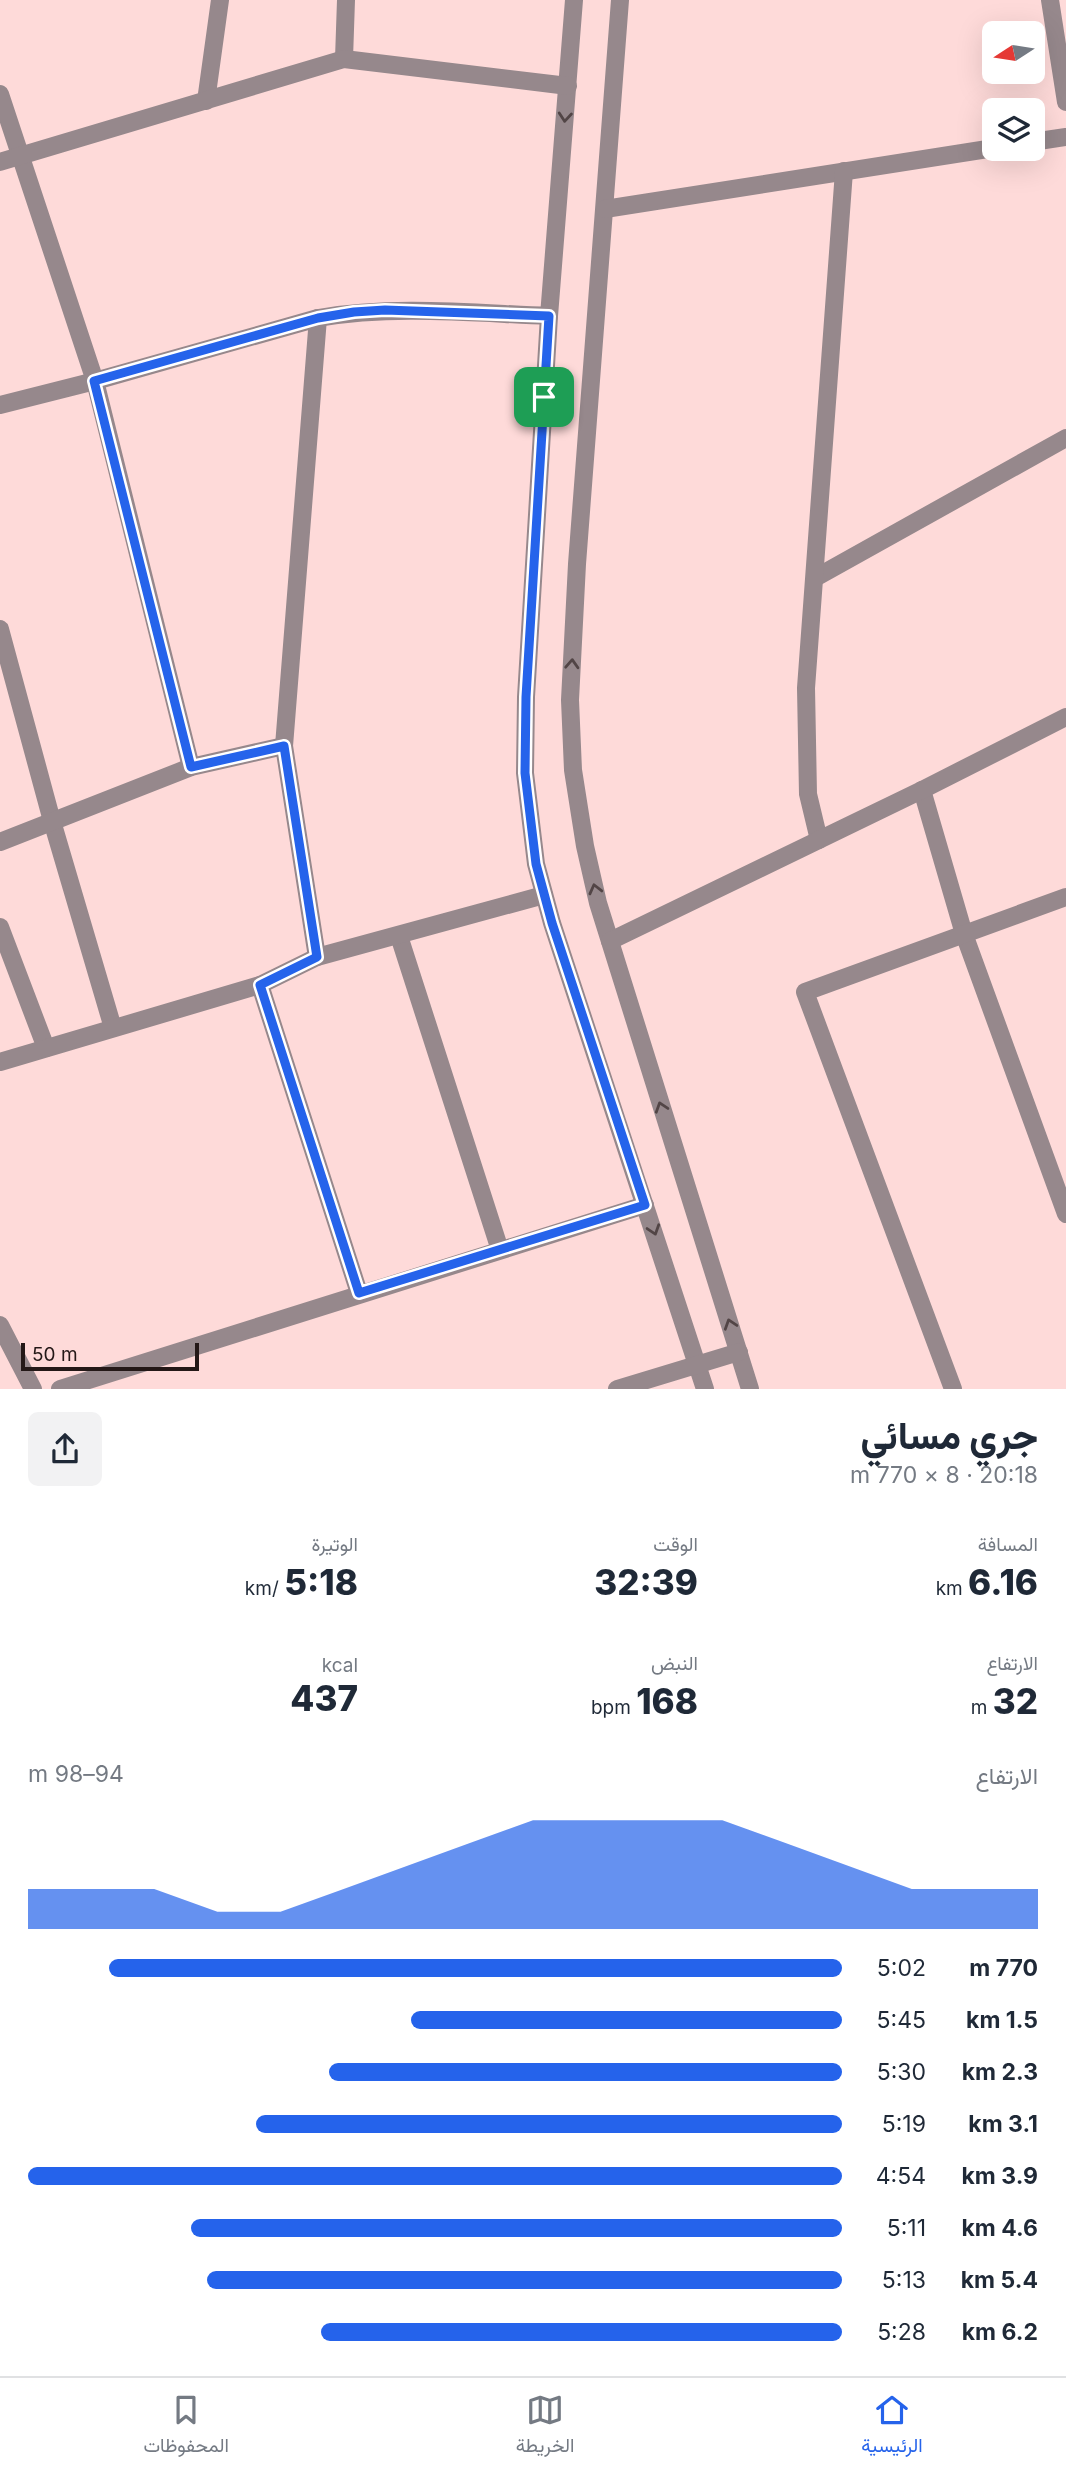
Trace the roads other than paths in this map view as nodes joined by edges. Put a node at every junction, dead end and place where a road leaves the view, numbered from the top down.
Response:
1 (220, 0) edge
2 (346, 0) edge
3 (574, 0) edge
4 (620, 0) edge
5 (1050, 0) edge
6 (344, 59) junction
7 (568, 86) junction
8 (0, 94) edge
9 (206, 101) junction
10 (1066, 102) edge
11 (1066, 137) edge
12 (1045, 140) edge
13 (982, 150) edge
14 (20, 157) junction
15 (0, 162) edge
16 (844, 171) junction
17 (605, 209) junction
18 (549, 316) junction
19 (318, 318) junction
20 (94, 381) junction
21 (0, 405) edge
22 (1066, 438) edge
23 (815, 578) junction
24 (0, 629) edge
25 (1066, 717) edge
26 (284, 746) junction
27 (191, 767) junction
28 (922, 790) junction
29 (52, 821) junction
30 (819, 840) junction
31 (0, 842) edge
32 (544, 895) junction
33 (1066, 897) edge
34 (0, 927) edge
35 (964, 934) junction
36 (398, 936) junction
37 (610, 941) junction
38 (317, 957) junction
39 (260, 985) junction
40 (113, 1028) junction
41 (46, 1048) junction
42 (0, 1062) edge
43 (645, 1205) junction
44 (1066, 1214) edge
45 (500, 1250) junction
46 (359, 1293) junction
47 (0, 1325) edge
48 (739, 1352) junction
49 (698, 1365) junction
50 (750, 1386) edge
51 (33, 1389) edge
52 (60, 1389) edge
53 (617, 1389) edge
54 (705, 1389) edge
55 (730, 1389) edge
56 (953, 1389) edge

1 - 9 street
2 - 6 street
3 - 7 street
4 - 17 street
5 - 10 street
6 - 7 street
6 - 9 street
7 -> 18 street
8 - 14 street
9 - 14 street
11 - 12 street
13 - 16 street
14 - 15 street
14 - 20 street
16 - 17 street
16 - 23 street
37 -> 17 street
18 - 19 street
18 - 32 street
19 - 20 street
19 - 26 street
20 - 21 street
20 - 27 street
22 - 23 street
23 - 30 street
24 - 29 street
25 - 28 street
26 - 27 street
26 - 38 street
27 - 29 street
28 - 30 street
28 - 35 street
29 - 31 street
29 - 40 street
30 - 37 street
32 - 36 street
32 - 43 street
33 - 35 street
34 - 41 street
35 - 44 street
35 - 56 street
36 - 38 street
36 - 45 street
48 -> 37 street
38 - 39 street
39 - 40 street
39 - 46 street
40 - 41 street
41 - 42 street
43 - 45 street
43 -> 49 street
45 - 46 street
46 - 52 street
47 - 51 street
48 - 49 street
48 - 50 street
49 - 53 street
49 - 54 street
50 - 55 street

